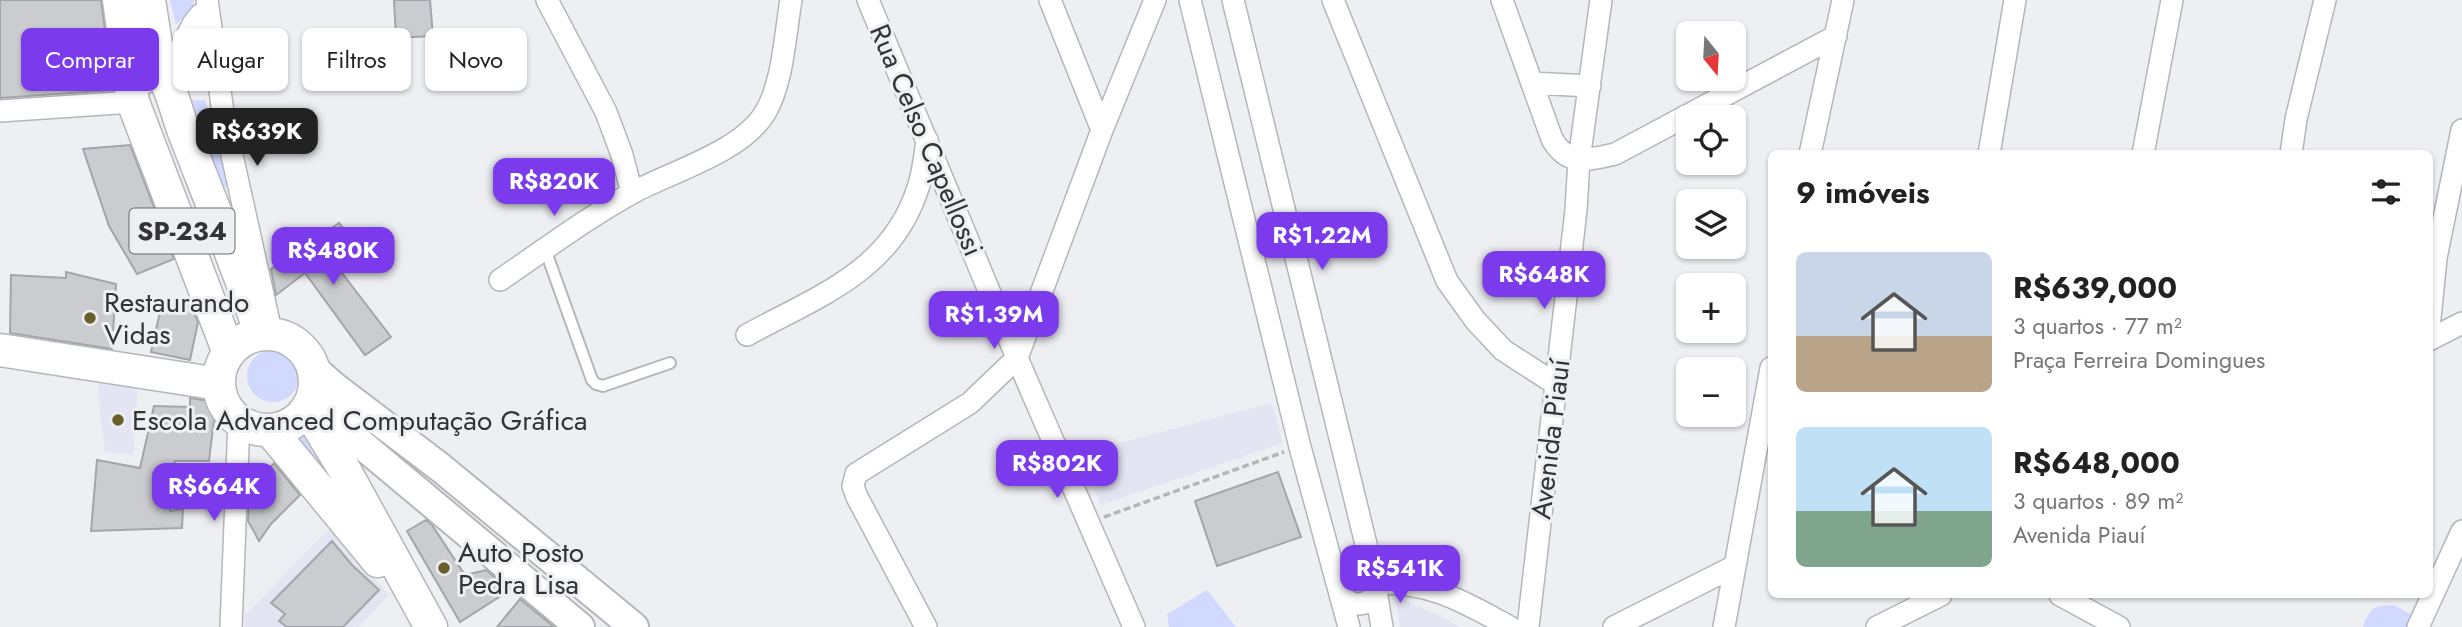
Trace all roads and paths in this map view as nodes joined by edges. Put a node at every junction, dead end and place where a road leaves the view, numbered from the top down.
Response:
1 (119, 0) edge
2 (149, 0) edge
3 (547, 0) edge
4 (791, 0) edge
5 (868, 0) edge
6 (1050, 0) edge
7 (1155, 0) edge
8 (1190, 0) edge
9 (1233, 0) edge
10 (1333, 0) edge
11 (1352, 0) edge
12 (1502, 0) edge
13 (1601, 0) edge
14 (1843, 0) edge
15 (2015, 0) edge
16 (2172, 0) edge
17 (2325, 0) edge
18 (207, 4) edge
19 (1836, 36) junction
20 (1348, 41) junction
21 (1532, 83) junction
22 (1590, 86) junction
23 (167, 87) junction
24 (134, 100) junction
25 (0, 111) edge
26 (1102, 130) junction
27 (2462, 130) edge
28 (928, 140) junction
29 (1811, 150) edge
30 (1990, 150) edge
31 (2144, 150) edge
32 (2292, 150) edge
33 (1579, 160) junction
34 (632, 193) junction
35 (909, 208) junction
36 (957, 211) junction
37 (545, 249) junction
38 (500, 280) dead end
39 (2433, 288) edge
40 (2462, 323) edge
41 (266, 334) junction
42 (747, 335) dead end
43 (2433, 338) edge
44 (0, 350) edge
45 (229, 353) junction
46 (1017, 358) junction
47 (670, 363) dead end
48 (219, 384) junction
49 (1768, 384) edge
50 (1557, 385) junction
51 (311, 391) junction
52 (239, 420) junction
53 (270, 430) junction
54 (1300, 447) junction
55 (441, 468) junction
56 (419, 492) junction
57 (1090, 522) junction
58 (2462, 531) edge
59 (1735, 566) junction
60 (1375, 583) junction
61 (1340, 589) junction
62 (2433, 594) edge
63 (1930, 598) edge
64 (2066, 598) edge
65 (2431, 598) edge
66 (1909, 604) edge
67 (430, 625) edge
68 (231, 627) edge
69 (580, 627) edge
70 (634, 627) edge
71 (926, 627) edge
72 (1134, 627) edge
73 (1349, 627) edge
74 (1382, 627) edge
75 (1510, 627) edge
76 (1528, 627) edge
77 (1614, 627) edge
78 (1724, 627) edge
79 (1877, 627) edge
80 (2119, 627) edge
81 (2418, 627) edge

1 - 24 main road, SP-234
2 - 23 main road, SP-234
3 - 34 street
4 - 34 street
5 - 28 street, Rua Celso Capellossi
6 - 26 street
7 - 26 street
8 - 54 street
9 - 60 street
10 - 20 street
11 - 20 street
12 - 21 street
13 - 22 street, Avenida Piauí
14 - 19 street
15 - 30 street
16 - 31 street
17 - 32 street
18 - 23 street
18 - 41 street
19 - 29 street
19 - 33 street
20 - 50 street
21 - 22 street
21 - 33 street
22 - 33 street, Avenida Piauí
23 - 24 main road
23 - 41 main road, SP-234
24 - 25 street
24 - 45 main road, SP-234
26 - 46 street
27 - 39 street
28 - 35 street
28 - 36 street, Rua Celso Capellossi
33 - 50 street, Avenida Piauí
34 - 37 street
35 - 36 street
35 - 42 street
36 - 46 street, Rua Celso Capellossi
37 - 38 street
37 - 47 lane
40 - 43 street
41 - 45 main road
41 - 51 main road
44 - 48 main road
45 - 48 main road
46 - 57 street, Rua Celso Capellossi
46 - 71 street
48 - 52 main road
49 - 59 street
50 - 76 street, Avenida Piauí
51 - 53 main road
51 - 55 main road
51 - 56 main road
51 - 67 main road
52 - 53 main road
52 - 68 street
53 - 67 main road
54 - 57 path
54 - 61 street
55 - 56 main road
55 - 70 main road
56 - 69 main road
57 - 72 street, Rua Celso Capellossi
58 - 62 street
59 - 77 street
59 - 78 street
60 - 61 street
60 - 74 street
60 - 75 street
61 - 73 street
63 - 66 street
64 - 80 street
65 - 81 street
66 - 79 street

